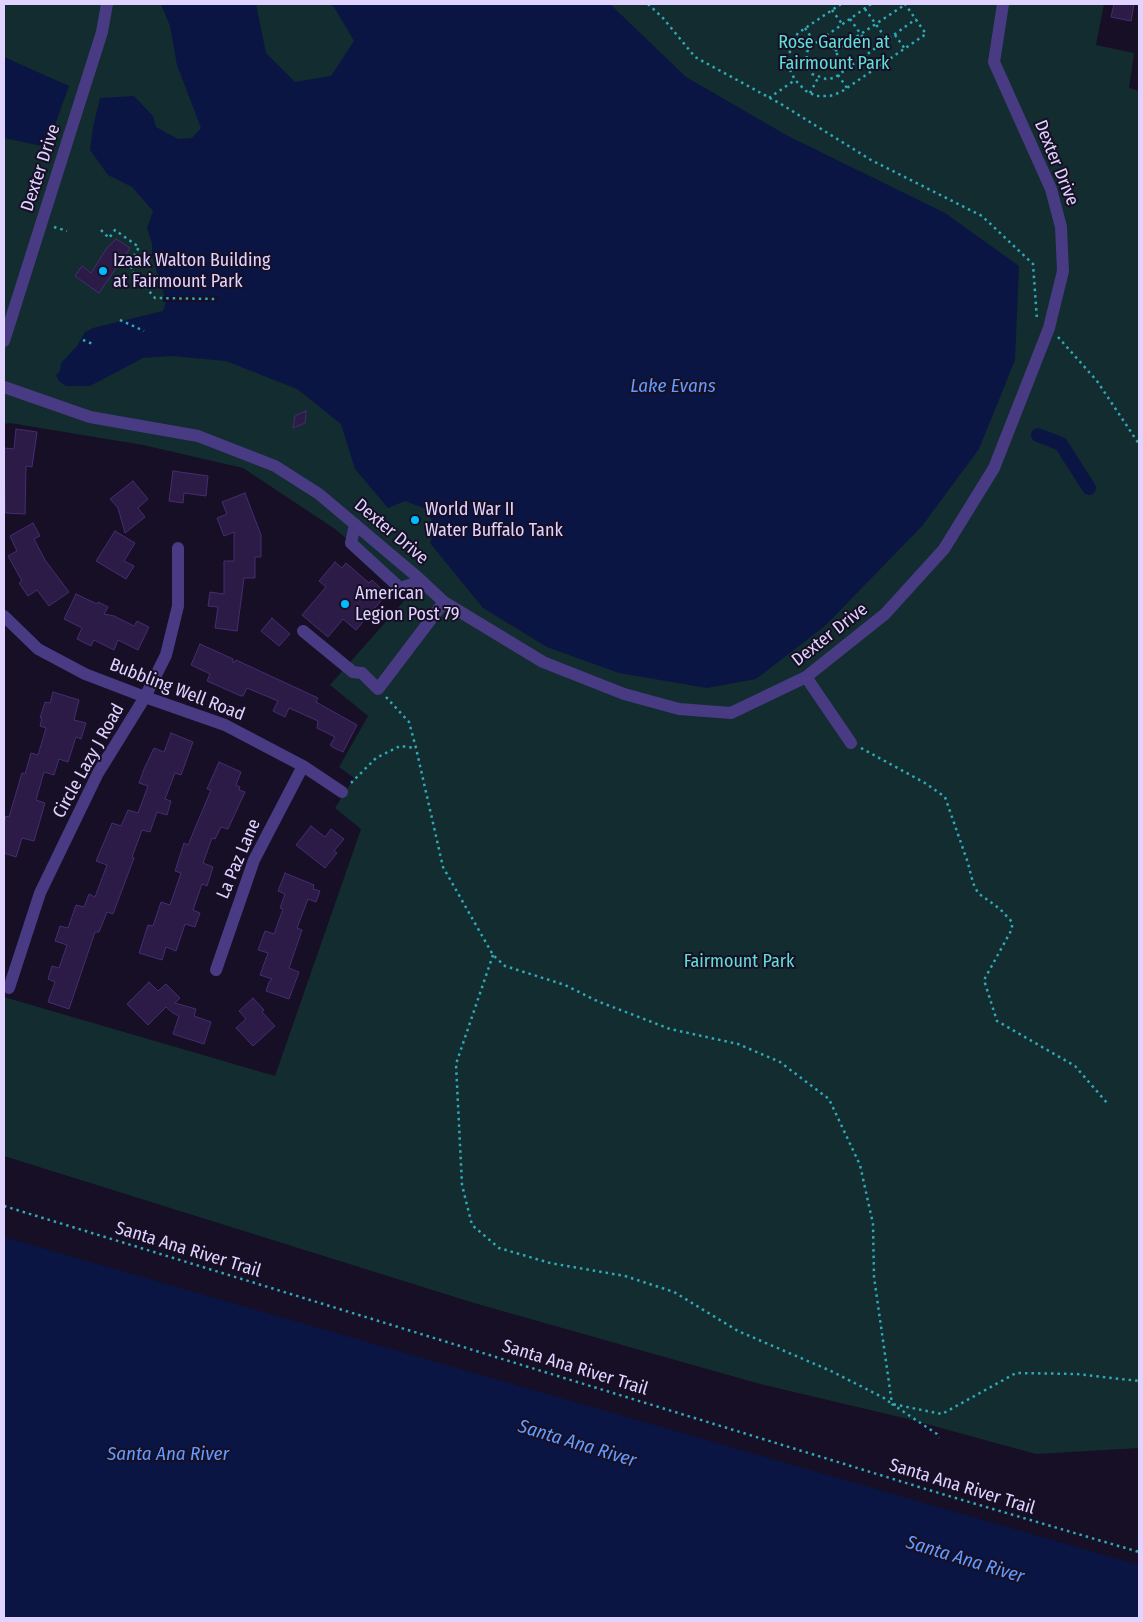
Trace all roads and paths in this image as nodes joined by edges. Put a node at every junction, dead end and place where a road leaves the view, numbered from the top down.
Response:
1 (107, 4) edge
2 (648, 4) edge
3 (841, 4) edge
4 (871, 4) edge
5 (905, 4) edge
6 (1003, 4) edge
7 (864, 8) junction
8 (832, 10) junction
9 (850, 19) junction
10 (916, 20) junction
11 (842, 24) junction
12 (876, 24) junction
13 (805, 28) junction
14 (861, 34) junction
15 (895, 35) junction
16 (824, 36) junction
17 (887, 40) junction
18 (815, 43) junction
19 (904, 49) junction
20 (872, 50) junction
21 (835, 51) junction
22 (865, 56) junction
23 (806, 60) junction
24 (789, 61) junction
25 (847, 68) junction
26 (875, 70) junction
27 (838, 75) junction
28 (818, 78) junction
29 (795, 80) junction
30 (847, 88) junction
31 (810, 93) junction
32 (769, 98) junction
33 (52, 226) dead end
34 (101, 230) dead end
35 (67, 231) dead end
36 (218, 299) dead end
37 (120, 320) dead end
38 (1049, 328) junction
39 (144, 331) dead end
40 (83, 340) dead end
41 (4, 341) edge
42 (95, 345) dead end
43 (4, 388) edge
44 (1139, 444) edge
45 (355, 524) junction
46 (178, 548) dead end
47 (422, 581) junction
48 (444, 602) junction
49 (4, 616) edge
50 (303, 631) dead end
51 (806, 677) junction
52 (378, 689) junction
53 (145, 697) junction
54 (851, 743) joint
55 (416, 748) junction
56 (302, 766) junction
57 (342, 792) joint
58 (493, 956) junction
59 (216, 970) dead end
60 (8, 988) dead end
61 (1108, 1104) dead end
62 (4, 1206) edge
63 (1139, 1381) edge
64 (892, 1404) junction
65 (939, 1438) dead end
66 (1139, 1552) edge

1 - 41 street, Dexter Drive
2 - 32 path
3 - 8 path
4 - 7 path
5 - 10 path
5 - 12 path
6 - 38 street, Dexter Drive
7 - 9 path
7 - 12 path
8 - 11 path
8 - 13 path
9 - 11 path
9 - 14 path
10 - 15 path
10 - 19 path
11 - 16 path
12 - 14 path
12 - 17 path
13 - 18 path
13 - 24 path
14 - 20 path
14 - 21 path
15 - 17 path
15 - 19 path
16 - 18 path
16 - 21 path
17 - 20 path
18 - 23 path
19 - 26 path
20 - 22 path
21 - 25 path
22 - 25 path
22 - 26 path
23 - 24 path
23 - 28 path
24 - 29 path
25 - 27 path
26 - 30 path
27 - 28 path
27 - 30 path
28 - 31 path
29 - 31 path
29 - 32 path
30 - 31 path
32 - 38 path
33 - 35 path
34 - 36 path
37 - 39 path
38 - 44 path
38 - 51 street, Dexter Drive
40 - 42 path
43 - 45 street, Dexter Drive
45 - 47 street, Dexter Drive
45 - 47 street
46 - 53 street, Circle Lazy J Road
47 - 48 street, Dexter Drive
48 - 51 street, Dexter Drive
48 - 52 street
49 - 53 street, Bubbling Well Road
50 - 52 street
51 - 54 street
52 - 55 path
53 - 56 street, Bubbling Well Road
53 - 60 street, Circle Lazy J Road
54 - 61 path
55 - 57 path
55 - 58 path
56 - 57 street, Bubbling Well Road
56 - 59 street, La Paz Lane
58 - 64 path
58 - 64 path
62 - 66 path, Santa Ana River Trail
63 - 64 path
64 - 65 path

